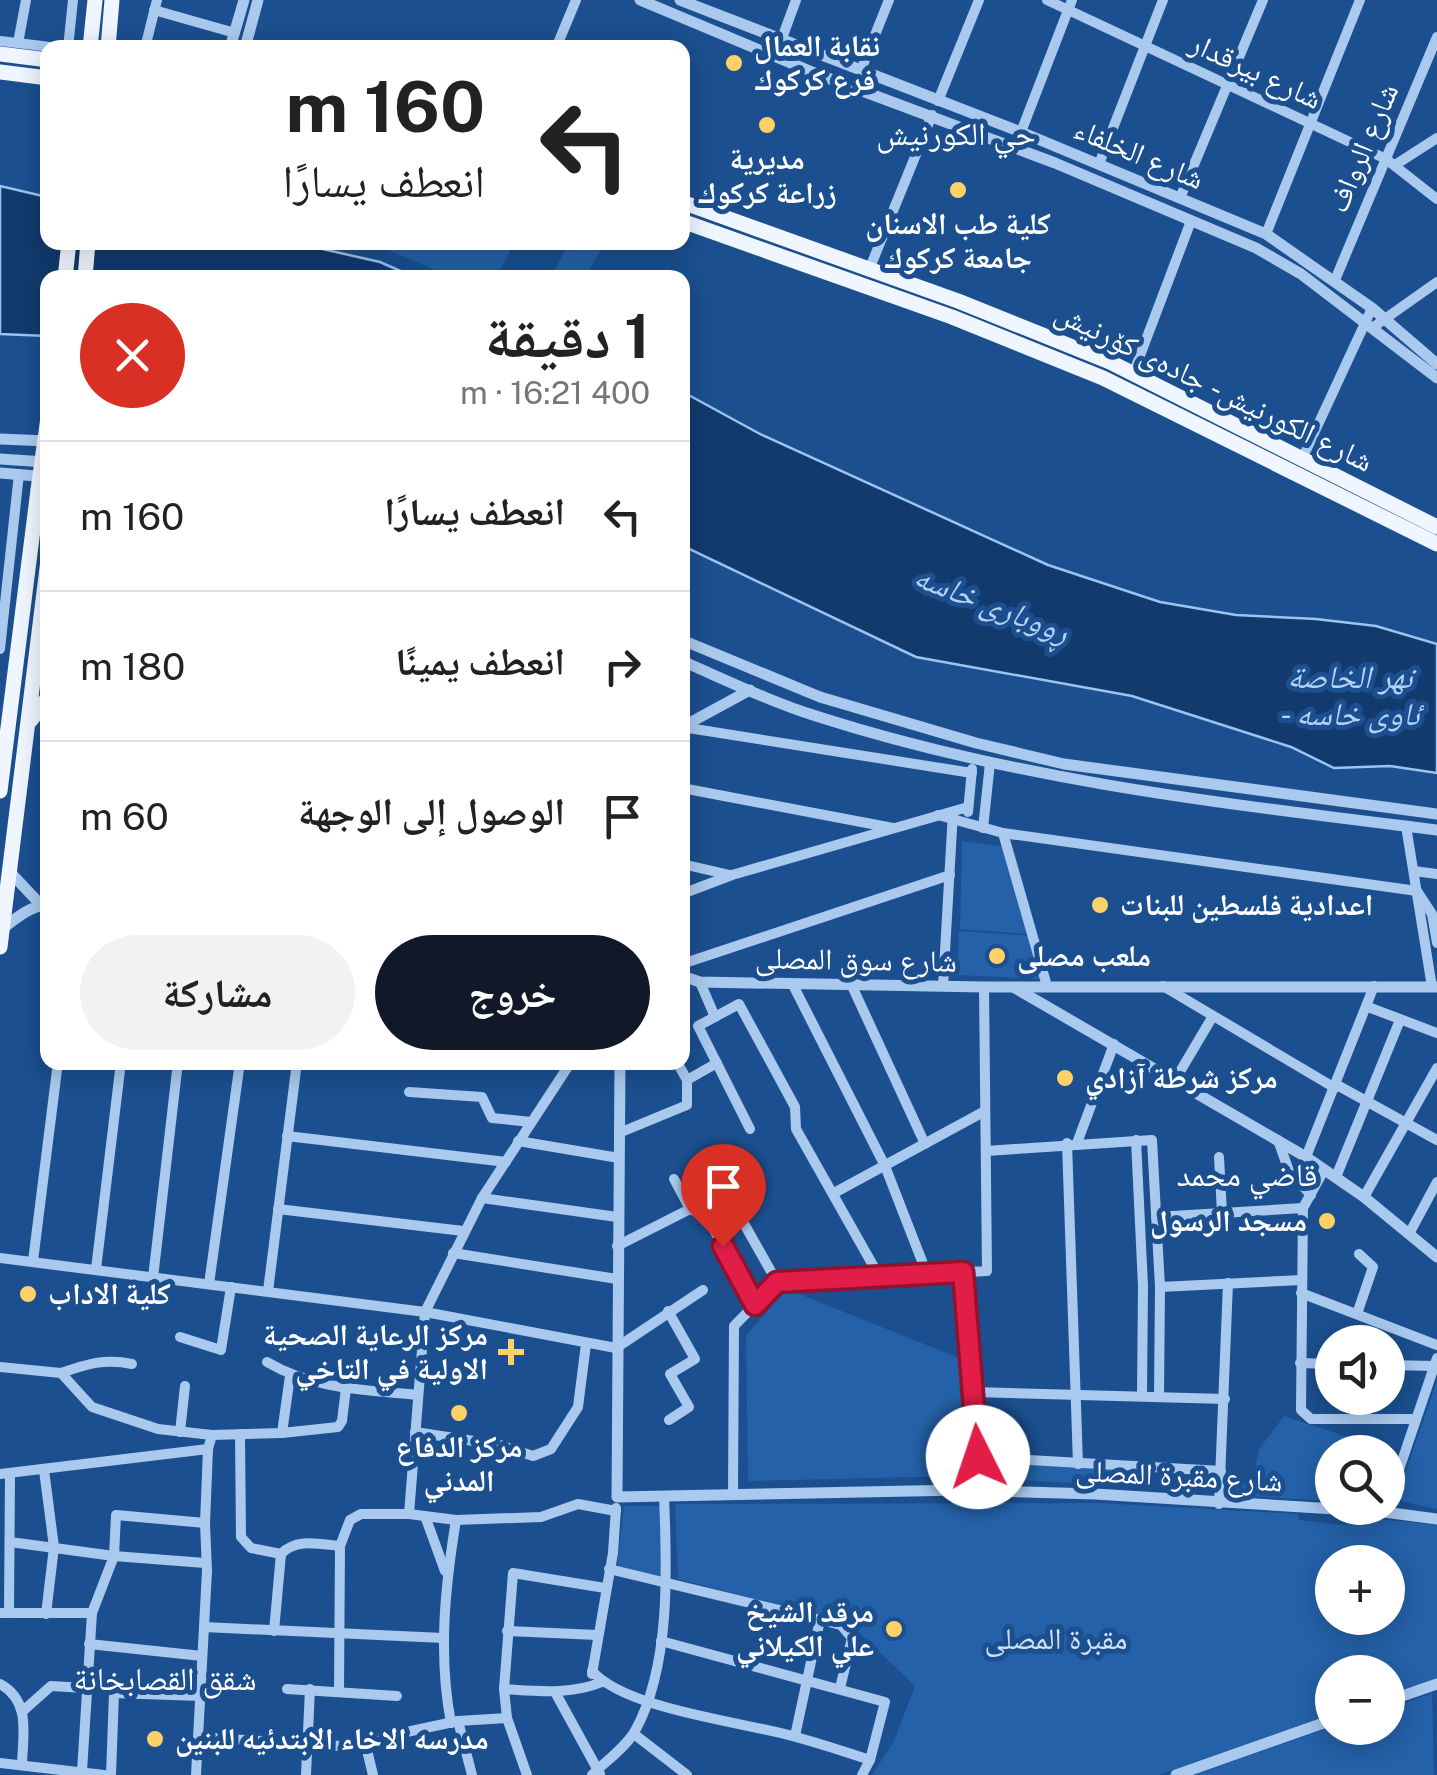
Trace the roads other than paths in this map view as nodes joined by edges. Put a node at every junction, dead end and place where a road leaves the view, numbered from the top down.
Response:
1 (26, 0) edge
2 (74, 0) edge
3 (95, 0) edge
4 (112, 0) edge
5 (244, 0) edge
6 (258, 0) edge
7 (576, 0) edge
8 (640, 0) edge
9 (680, 0) edge
10 (796, 0) edge
11 (889, 0) edge
12 (979, 0) edge
13 (1047, 0) edge
14 (1164, 0) edge
15 (1263, 0) edge
16 (1360, 0) edge
17 (156, 5) edge
18 (706, 5) edge
19 (1070, 5) edge
20 (236, 32) junction
21 (1437, 36) edge
22 (69, 40) edge
23 (91, 40) edge
24 (109, 40) edge
25 (147, 40) edge
26 (233, 40) edge
27 (247, 40) edge
28 (559, 40) edge
29 (0, 41) edge
30 (781, 41) junction
31 (18, 43) junction
32 (40, 46) edge
33 (1144, 47) junction
34 (0, 54) edge
35 (40, 59) edge
36 (1437, 66) edge
37 (861, 70) junction
38 (0, 72) edge
39 (40, 77) edge
40 (1419, 77) junction
41 (902, 86) junction
42 (1228, 86) junction
43 (938, 100) junction
44 (896, 102) junction
45 (932, 115) junction
46 (1308, 123) junction
47 (1021, 132) junction
48 (1437, 138) edge
49 (1390, 162) junction
50 (1099, 164) junction
51 (1180, 198) junction
52 (1437, 199) edge
53 (690, 205) edge
54 (1191, 221) junction
55 (690, 224) edge
56 (1266, 234) junction
57 (869, 270) junction
58 (1335, 280) junction
59 (1437, 282) edge
60 (1372, 308) junction
61 (998, 317) junction
62 (1384, 319) junction
63 (1368, 325) junction
64 (992, 334) junction
65 (1021, 336) junction
66 (1434, 357) edge
67 (1133, 374) junction
68 (1437, 378) edge
69 (0, 439) edge
70 (40, 441) edge
71 (1303, 457) junction
72 (0, 460) edge
73 (40, 462) edge
74 (0, 473) edge
75 (19, 474) junction
76 (40, 482) edge
77 (40, 504) edge
78 (1437, 527) edge
79 (1437, 544) edge
80 (2, 614) edge
81 (40, 625) edge
82 (690, 643) edge
83 (0, 649) edge
84 (36, 657) junction
85 (690, 664) edge
86 (40, 668) edge
87 (750, 690) junction
88 (40, 709) edge
89 (690, 723) edge
90 (27, 728) junction
91 (690, 728) edge
92 (973, 759) junction
93 (990, 763) junction
94 (1062, 771) junction
95 (972, 774) junction
96 (690, 790) edge
97 (0, 791) edge
98 (968, 807) junction
99 (1437, 814) edge
100 (953, 815) junction
101 (966, 822) junction
102 (1406, 826) junction
103 (894, 828) junction
104 (983, 828) junction
105 (1437, 830) edge
106 (1003, 833) junction
107 (690, 866) edge
108 (9, 871) junction
109 (1414, 872) junction
110 (950, 874) junction
111 (1437, 874) edge
112 (732, 876) junction
113 (690, 891) edge
114 (1417, 891) junction
115 (40, 901) edge
116 (40, 907) edge
117 (1430, 914) edge
118 (2, 929) edge
119 (1437, 942) edge
120 (0, 947) edge
121 (690, 961) edge
122 (690, 981) edge
123 (793, 985) junction
124 (852, 986) junction
125 (943, 986) junction
126 (1047, 986) junction
127 (1162, 986) junction
128 (1374, 986) junction
129 (984, 987) junction
130 (1012, 987) junction
131 (1434, 987) edge
132 (1368, 1007) junction
133 (1213, 1016) junction
134 (716, 1017) junction
135 (1400, 1020) junction
136 (1437, 1033) edge
137 (1114, 1044) junction
138 (717, 1063) junction
139 (1437, 1068) edge
140 (57, 1070) edge
141 (121, 1070) edge
142 (177, 1070) edge
143 (239, 1070) edge
144 (296, 1070) edge
145 (567, 1070) edge
146 (620, 1070) edge
147 (682, 1070) edge
148 (687, 1080) junction
149 (1175, 1080) junction
150 (1336, 1086) junction
151 (408, 1092) dead end
152 (1368, 1100) junction
153 (985, 1111) junction
154 (531, 1122) junction
155 (1407, 1122) junction
156 (750, 1129) dead end
157 (619, 1133) junction
158 (287, 1136) junction
159 (1136, 1140) junction
160 (1278, 1140) junction
161 (1437, 1140) edge
162 (518, 1141) junction
163 (1072, 1143) junction
164 (926, 1144) junction
165 (986, 1151) junction
166 (1220, 1157) dead end
167 (1306, 1157) junction
168 (619, 1158) junction
169 (708, 1160) dead end
170 (506, 1162) junction
171 (885, 1166) junction
172 (1324, 1170) junction
173 (1336, 1178) junction
174 (674, 1179) dead end
175 (1437, 1182) edge
176 (834, 1194) junction
177 (1310, 1194) junction
178 (1364, 1197) junction
179 (482, 1198) junction
180 (732, 1202) junction
181 (1303, 1208) junction
182 (278, 1209) junction
183 (690, 1209) junction
184 (1222, 1213) junction
185 (618, 1216) junction
186 (707, 1217) junction
187 (1156, 1217) junction
188 (463, 1231) junction
189 (1409, 1234) junction
190 (617, 1246) junction
191 (453, 1253) junction
192 (1359, 1254) dead end
193 (1437, 1256) edge
194 (0, 1258) edge
195 (33, 1262) junction
196 (96, 1269) junction
197 (963, 1272) junction
198 (927, 1274) junction
199 (879, 1276) junction
200 (152, 1278) junction
201 (617, 1279) junction
202 (1302, 1280) junction
203 (777, 1282) junction
204 (209, 1284) junction
205 (1228, 1284) junction
206 (231, 1287) junction
207 (1160, 1287) junction
208 (702, 1290) dead end
209 (268, 1292) junction
210 (1301, 1293) junction
211 (755, 1305) junction
212 (668, 1311) junction
213 (425, 1312) junction
214 (1357, 1314) junction
215 (180, 1337) dead end
216 (586, 1344) junction
217 (1437, 1345) edge
218 (616, 1348) junction
219 (267, 1362) dead end
220 (1436, 1362) edge
221 (132, 1364) dead end
222 (1300, 1364) junction
223 (1315, 1364) edge
224 (1405, 1364) edge
225 (0, 1366) edge
226 (61, 1373) junction
227 (290, 1376) junction
228 (185, 1386) dead end
229 (346, 1388) junction
230 (973, 1392) junction
231 (1076, 1393) junction
232 (418, 1395) junction
233 (1142, 1395) junction
234 (1159, 1396) junction
235 (1225, 1399) junction
236 (669, 1420) dead end
237 (1416, 1420) junction
238 (180, 1432) junction
239 (415, 1432) junction
240 (240, 1434) junction
241 (282, 1434) junction
242 (212, 1435) junction
243 (208, 1448) junction
244 (1405, 1452) edge
245 (1078, 1464) junction
246 (44, 1470) junction
247 (1221, 1472) junction
248 (5, 1474) edge
249 (733, 1494) junction
250 (664, 1496) junction
251 (617, 1497) junction
252 (1219, 1504) junction
253 (1315, 1506) edge
254 (616, 1511) junction
255 (1405, 1511) edge
256 (409, 1514) junction
257 (425, 1516) junction
258 (1437, 1519) edge
259 (456, 1520) junction
260 (204, 1523) junction
261 (10, 1542) junction
262 (340, 1546) junction
263 (54, 1547) junction
264 (280, 1554) junction
265 (114, 1556) junction
266 (205, 1563) junction
267 (610, 1569) junction
268 (447, 1576) junction
269 (667, 1582) junction
270 (605, 1588) junction
271 (92, 1612) junction
272 (4, 1613) edge
273 (46, 1614) junction
274 (820, 1620) junction
275 (204, 1627) junction
276 (274, 1631) junction
277 (507, 1631) junction
278 (341, 1634) junction
279 (597, 1636) junction
280 (443, 1638) junction
281 (660, 1641) junction
282 (89, 1644) junction
283 (202, 1656) junction
284 (592, 1672) junction
285 (807, 1679) junction
286 (602, 1682) junction
287 (0, 1684) edge
288 (1437, 1684) edge
289 (590, 1687) junction
290 (85, 1688) junction
291 (840, 1688) junction
292 (287, 1689) dead end
293 (504, 1689) junction
294 (310, 1690) junction
295 (340, 1690) junction
296 (555, 1692) junction
297 (1405, 1695) edge
298 (200, 1696) junction
299 (396, 1696) dead end
300 (648, 1701) junction
301 (24, 1710) junction
302 (507, 1718) junction
303 (454, 1722) junction
304 (1315, 1726) edge
305 (634, 1734) junction
306 (796, 1736) junction
307 (198, 1737) junction
308 (365, 1742) junction
309 (308, 1745) junction
310 (870, 1760) junction
311 (0, 1763) edge
312 (22, 1764) junction
313 (82, 1771) junction
314 (597, 1773) edge
315 (108, 1775) edge
316 (196, 1775) edge
317 (306, 1775) edge
318 (373, 1775) edge
319 (472, 1775) edge
320 (526, 1775) edge
321 (686, 1775) edge
322 (862, 1775) edge
323 (1176, 1775) edge

1 - 31 street
2 - 22 street
3 - 23 main road
4 - 24 main road
5 - 20 street
6 - 27 street
7 - 28 street
8 - 44 street
9 - 18 street, شارع الخلفاء
10 - 30 street
11 - 37 street
12 - 43 street
13 - 19 street, شارع بيرقدار
14 - 33 street
15 - 42 street
16 - 46 street
17 - 20 street
17 - 25 street
18 - 30 street, شارع الخلفاء
19 - 33 street, شارع بيرقدار
19 - 47 street
20 - 26 street
21 - 40 street, شارع الرواف
29 - 31 street
30 - 37 street, شارع الخلفاء
31 - 32 street
33 - 42 street, شارع بيرقدار
33 - 50 street
34 - 35 main road
36 - 40 street
37 - 41 street, شارع الخلفاء
38 - 39 main road
40 - 49 street, شارع الرواف
41 - 43 street, شارع الخلفاء
41 - 44 street
42 - 46 street, شارع بيرقدار
42 - 51 street
43 - 47 street, شارع الخلفاء
44 - 45 street
45 - 54 street
45 - 57 street
46 - 49 street, شارع بيرقدار
46 - 56 street
47 - 50 street, شارع الخلفاء
48 - 49 street
49 - 52 street, شارع بيرقدار
49 - 58 street, شارع الرواف
50 - 51 street, شارع الخلفاء
51 - 56 street, شارع الخلفاء
53 - 57 main road, شارع الكورنيش - جادەی کۆرنیش
54 - 63 street
54 - 67 street
55 - 64 main road, شارع الكورنيش - جادەی کۆرنیش
56 - 58 street, شارع الخلفاء
57 - 61 main road, شارع الكورنيش - جادەی کۆرنیش
58 - 60 street, شارع الخلفاء
59 - 62 street
60 - 62 street, شارع الخلفاء
60 - 63 street
61 - 64 main road
61 - 65 main road, شارع الكورنيش - جادەی کۆرنیش
62 - 63 street
62 - 66 street, شارع الخلفاء
63 - 68 street
63 - 71 street
64 - 65 main road, شارع الكورنيش - جادەی کۆرنیش
65 - 67 main road, شارع الكورنيش - جادەی کۆرنیش
65 - 79 main road, شارع الكورنيش - جادەی کۆرنیش
67 - 71 main road, شارع الكورنيش - جادەی کۆرنیش
69 - 70 street
71 - 78 main road, شارع الكورنيش - جادەی کۆرنیش
72 - 73 street
74 - 75 street
75 - 76 street
75 - 80 street
77 - 97 main road
80 - 83 street
81 - 84 main road
82 - 94 street
84 - 86 main road
84 - 90 main road
85 - 87 street
87 - 89 street
87 - 92 street
88 - 90 main road
90 - 108 main road
91 - 95 street
92 - 93 street
92 - 95 street
93 - 94 street
93 - 104 street
94 - 99 street
94 - 102 street
95 - 98 street
96 - 103 street
98 - 100 street
98 - 101 street
100 - 101 street
100 - 103 street
100 - 110 street
101 - 104 street
102 - 105 street
102 - 109 street
103 - 112 street
104 - 106 street
106 - 114 street
106 - 126 street
107 - 112 street
108 - 115 street
108 - 118 main road
109 - 111 street
109 - 114 street
110 - 121 street
110 - 125 street
112 - 113 street
114 - 117 street
116 - 118 street
117 - 119 street
117 - 131 street
118 - 120 main road
122 - 123 street, شارع سوق المصلى
122 - 134 street
123 - 124 street, شارع سوق المصلى
123 - 171 street
124 - 125 street, شارع سوق المصلى
124 - 164 street
125 - 129 street, شارع سوق المصلى
126 - 127 street, شارع سوق المصلى
126 - 130 street, شارع سوق المصلى
127 - 128 street, شارع سوق المصلى
127 - 133 street
128 - 131 street, شارع سوق المصلى
128 - 132 street
129 - 130 street, شارع سوق المصلى
129 - 153 street
130 - 137 street
132 - 135 street
132 - 150 street
133 - 149 street
133 - 150 street
134 - 138 street
134 - 176 street
135 - 136 street
135 - 152 street
137 - 149 street
137 - 163 street
138 - 148 street
138 - 156 street
139 - 155 street
140 - 195 street
141 - 196 street
142 - 200 street
143 - 204 street
144 - 158 street
145 - 154 street
146 - 157 street
147 - 148 street
148 - 157 street
149 - 160 street
150 - 152 street
150 - 167 street
151 - 154 street
152 - 155 street
152 - 173 street
153 - 164 street
153 - 165 street
154 - 162 street
155 - 161 street
155 - 178 street
157 - 168 street
158 - 170 street
158 - 182 street
159 - 163 street
159 - 187 street
159 - 233 street
160 - 167 street
160 - 177 street
162 - 168 street
162 - 170 street
163 - 165 street
163 - 231 street
164 - 171 street
165 - 197 street
166 - 184 street
167 - 172 street
168 - 185 street
169 - 180 street
170 - 179 street
171 - 176 street
171 - 198 street
172 - 173 street
172 - 177 street
173 - 178 street
174 - 183 street
175 - 189 street
176 - 199 street
177 - 181 street
178 - 189 street
179 - 185 street
179 - 188 street
180 - 186 street
180 - 203 street
181 - 184 street
181 - 202 street
182 - 188 street
182 - 209 street
183 - 186 street
183 - 190 street
184 - 187 street
185 - 190 street
186 - 211 street
187 - 207 street
188 - 191 street
189 - 193 street
190 - 201 street
191 - 201 street
191 - 213 street
192 - 214 street
194 - 195 street
195 - 196 street
196 - 200 street
197 - 198 street
197 - 230 street
198 - 199 street
199 - 203 street
200 - 204 street
201 - 218 street
202 - 205 street
202 - 210 street
203 - 211 street
204 - 206 street
205 - 207 street
205 - 235 street
206 - 209 street
206 - 215 street
207 - 234 street
208 - 212 street
209 - 213 street
210 - 214 street
210 - 222 street
211 - 249 street
212 - 218 street
212 - 236 street
213 - 216 street
213 - 232 street
214 - 217 street
216 - 218 street
216 - 239 street
218 - 251 street
219 - 227 street
220 - 224 street
220 - 237 street
221 - 226 street
222 - 223 street
222 - 237 street
225 - 226 street
226 - 238 street
227 - 229 street
227 - 241 street
228 - 238 street
229 - 232 street
229 - 241 street
230 - 231 street
230 - 245 street
231 - 233 street
231 - 245 street
232 - 239 street
233 - 234 street
234 - 235 street
235 - 247 street
237 - 244 street
238 - 242 street
239 - 256 street
240 - 241 street
240 - 242 street
240 - 264 street
242 - 243 street
243 - 246 street
243 - 260 street
245 - 247 street
246 - 248 street
246 - 263 street
247 - 252 street
248 - 261 street
249 - 250 street, شارع مقبرة المصلى
249 - 252 street, شارع مقبرة المصلى
250 - 251 street, شارع مقبرة المصلى
250 - 269 street
251 - 254 street
252 - 253 street, شارع مقبرة المصلى
254 - 259 street
254 - 267 street
255 - 258 street, شارع مقبرة المصلى
256 - 257 street
256 - 262 street
257 - 259 street
257 - 268 street
259 - 268 street
260 - 265 street
260 - 266 street
261 - 263 street
261 - 272 street
262 - 264 street
262 - 278 street
263 - 265 street
263 - 273 street
264 - 276 street
265 - 266 street
265 - 271 street
266 - 275 street
267 - 269 street
267 - 270 street
268 - 280 street
269 - 274 street
269 - 281 street
270 - 277 street
270 - 279 street
271 - 273 street
271 - 282 street
272 - 273 street
274 - 285 street
274 - 291 street
275 - 276 street
275 - 283 street
276 - 278 street
277 - 279 street
277 - 293 street
278 - 280 street
278 - 295 street
279 - 284 street
280 - 303 street
281 - 285 street
281 - 300 street
282 - 283 street
282 - 290 street
283 - 298 street
284 - 286 street
284 - 289 street
285 - 291 street
285 - 306 street
286 - 289 street
286 - 300 street
287 - 301 street
288 - 297 street
289 - 296 street
290 - 301 street
290 - 313 street
291 - 310 street
292 - 294 street
293 - 296 street
293 - 302 street
294 - 295 street
294 - 309 street
295 - 299 street
296 - 314 street
298 - 307 street
298 - 315 street
300 - 305 street
300 - 306 street
301 - 312 street
302 - 303 street
302 - 320 street
303 - 308 street
303 - 319 street
304 - 323 street
305 - 314 street
305 - 321 street
306 - 310 street
307 - 309 street
307 - 316 street
308 - 309 street
308 - 318 street
309 - 317 street
310 - 322 street
311 - 312 street
312 - 313 street
313 - 315 street

